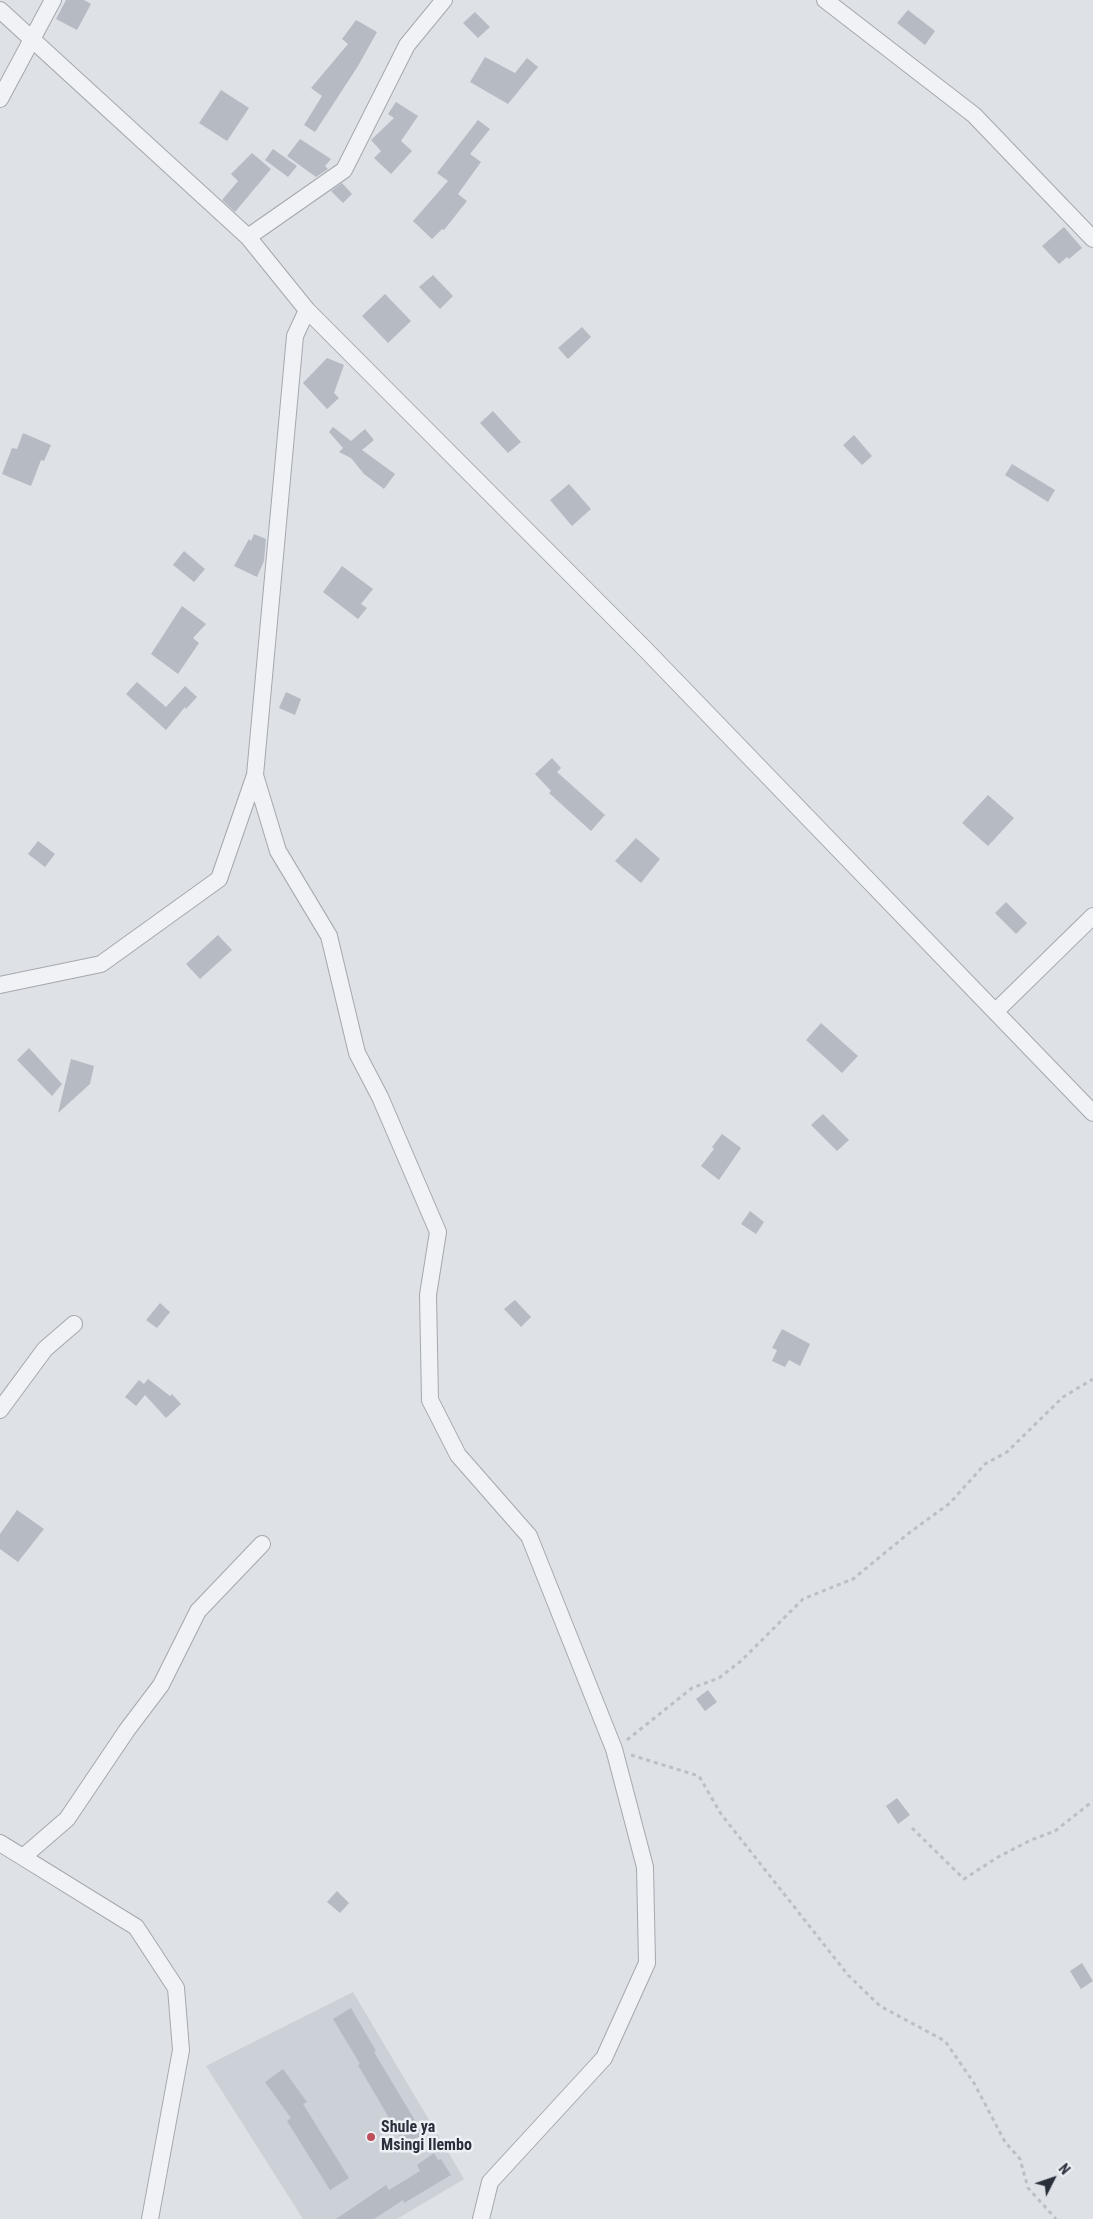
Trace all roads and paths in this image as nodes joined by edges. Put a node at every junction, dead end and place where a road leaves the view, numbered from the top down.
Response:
1 (53, 0) edge
2 (444, 0) edge
3 (825, 0) edge
4 (0, 10) edge
5 (33, 40) junction
6 (0, 99) edge
7 (248, 238) junction
8 (1093, 239) edge
9 (308, 310) junction
10 (255, 775) junction
11 (1093, 916) edge
12 (0, 985) edge
13 (996, 1011) junction
14 (1093, 1113) edge
15 (74, 1324) dead end
16 (1093, 1379) edge
17 (0, 1410) edge
18 (262, 1544) dead end
19 (614, 1750) junction
20 (1093, 1801) edge
21 (912, 1828) dead end
22 (0, 1843) edge
23 (23, 1857) junction
24 (150, 2219) edge
25 (481, 2219) edge
26 (1056, 2219) edge

1 - 5 street
2 - 7 street
3 - 8 street
4 - 5 street
5 - 6 street
5 - 7 street
7 - 9 street
9 - 10 street
9 - 13 street
10 - 12 street
10 - 19 street
11 - 13 street
13 - 14 street
15 - 17 street
16 - 19 path
18 - 23 street
19 - 25 street
19 - 26 path
20 - 21 path
22 - 23 street
23 - 24 street

